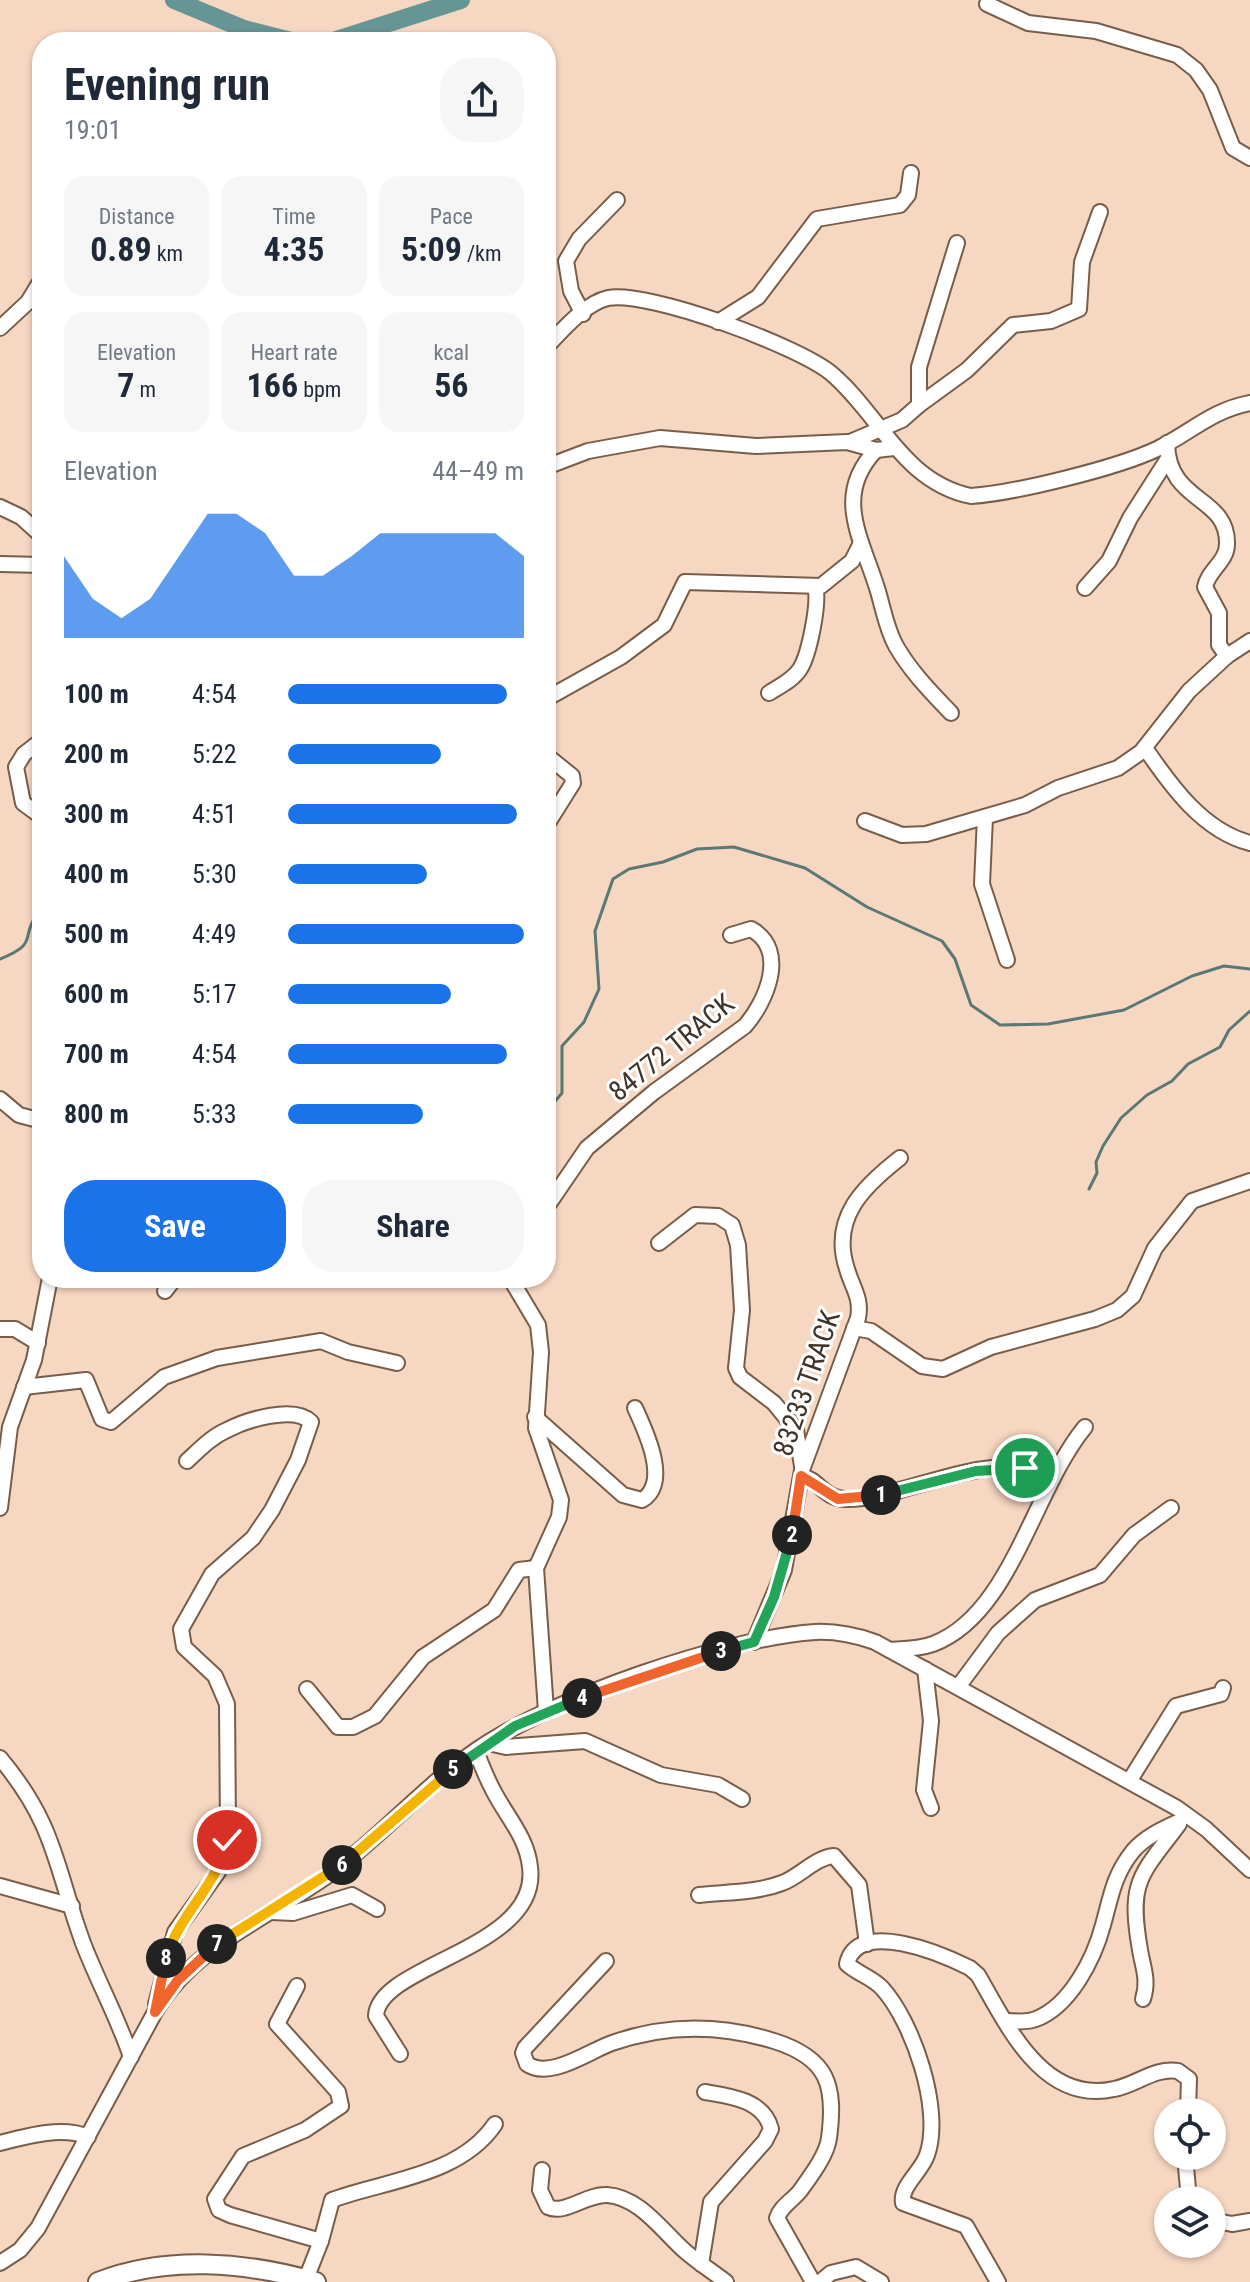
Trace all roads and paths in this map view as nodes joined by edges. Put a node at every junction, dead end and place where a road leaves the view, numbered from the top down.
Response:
1 (987, 4) dead end
2 (1250, 158) edge
3 (911, 173) dead end
4 (617, 200) dead end
5 (1100, 212) dead end
6 (957, 243) dead end
7 (32, 295) edge
8 (583, 314) junction
9 (718, 322) junction
10 (0, 328) edge
11 (556, 338) edge
12 (1250, 403) edge
13 (919, 405) junction
14 (881, 430) junction
15 (847, 442) junction
16 (1167, 443) junction
17 (894, 448) junction
18 (876, 450) junction
19 (1167, 460) junction
20 (556, 463) edge
21 (0, 507) edge
22 (32, 527) edge
23 (861, 543) junction
24 (0, 564) edge
25 (32, 565) edge
26 (815, 586) junction
27 (1085, 588) dead end
28 (1250, 641) edge
29 (1227, 656) junction
30 (556, 693) edge
31 (769, 693) dead end
32 (951, 713) dead end
33 (32, 748) edge
34 (1145, 748) junction
35 (556, 763) edge
36 (32, 810) edge
37 (556, 810) edge
38 (985, 817) junction
39 (865, 821) dead end
40 (1250, 843) edge
41 (731, 935) dead end
42 (1007, 960) dead end
43 (0, 1099) edge
44 (32, 1118) edge
45 (900, 1158) dead end
46 (1250, 1181) edge
47 (556, 1193) edge
48 (659, 1243) dead end
49 (48, 1288) edge
50 (167, 1288) edge
51 (516, 1288) edge
52 (165, 1291) dead end
53 (854, 1328) junction
54 (0, 1329) edge
55 (38, 1343) junction
56 (397, 1363) dead end
57 (24, 1387) junction
58 (635, 1408) dead end
59 (535, 1417) junction
60 (1085, 1427) dead end
61 (187, 1461) dead end
62 (3, 1469) edge
63 (802, 1473) junction
64 (1048, 1482) junction
65 (0, 1508) edge
66 (1171, 1508) dead end
67 (536, 1568) junction
68 (754, 1642) junction
69 (890, 1650) junction
70 (925, 1669) junction
71 (958, 1687) junction
72 (1223, 1688) dead end
73 (307, 1689) dead end
74 (546, 1711) junction
75 (482, 1747) junction
76 (0, 1758) edge
77 (1130, 1780) junction
78 (742, 1799) dead end
79 (931, 1808) dead end
80 (1183, 1818) junction
81 (1250, 1870) edge
82 (0, 1886) edge
83 (699, 1895) dead end
84 (72, 1906) junction
85 (377, 1909) dead end
86 (271, 1912) junction
87 (867, 1944) junction
88 (606, 1961) dead end
89 (297, 1986) dead end
90 (1143, 1999) dead end
91 (155, 2012) junction
92 (1005, 2021) junction
93 (400, 2054) dead end
94 (131, 2057) junction
95 (705, 2092) dead end
96 (1188, 2098) edge
97 (495, 2124) dead end
98 (88, 2137) junction
99 (0, 2143) edge
100 (542, 2170) dead end
101 (1250, 2221) edge
102 (1226, 2223) edge
103 (321, 2241) junction
104 (0, 2263) edge
105 (701, 2264) junction
106 (311, 2281) edge
107 (98, 2282) edge
108 (726, 2282) edge
109 (813, 2282) edge
110 (820, 2282) edge
111 (881, 2282) edge
112 (998, 2282) edge

1 - 2 street
3 - 9 street
4 - 8 street
5 - 13 street
6 - 13 street
7 - 10 street
8 - 9 street
8 - 11 street
9 - 14 street
12 - 16 street
13 - 14 street
14 - 15 street
14 - 17 street
15 - 18 street
15 - 20 street
16 - 17 street
16 - 19 street
17 - 18 street
18 - 23 street
19 - 27 street
19 - 29 street
21 - 22 street
23 - 26 street
23 - 32 street
24 - 25 street
26 - 30 street
26 - 31 street
28 - 29 street
29 - 34 street
33 - 36 street
34 - 38 street
34 - 40 street
35 - 37 street
38 - 39 street
38 - 42 street
41 - 47 street, 84772 TRACK
43 - 44 street
45 - 53 street, 83233 TRACK
46 - 53 street
48 - 63 street
49 - 55 street
50 - 52 street
51 - 59 street
53 - 63 street, 83233 TRACK
54 - 55 street
55 - 57 street
56 - 57 street
57 - 62 street
58 - 59 street
59 - 67 street
60 - 64 street
61 - 91 street
62 - 65 street
63 - 64 street
63 - 68 street, 83233 TRACK
64 - 69 street
66 - 71 street
67 - 73 street
67 - 74 street
68 - 69 street
68 - 74 street
69 - 70 street
70 - 71 street
70 - 79 street
71 - 77 street
72 - 77 street
74 - 75 street
75 - 78 street
75 - 86 street
75 - 93 street
76 - 84 street
77 - 80 street
80 - 81 street
80 - 90 street
80 - 92 street
82 - 84 street
83 - 87 street
84 - 94 street
85 - 86 street
86 - 91 street
87 - 92 street
87 - 112 street
88 - 109 street
89 - 103 street
91 - 94 street
92 - 96 street
94 - 98 street
95 - 105 street
97 - 103 street
98 - 99 street
98 - 104 street
100 - 105 street
101 - 102 street
103 - 106 street
105 - 108 street
106 - 107 main road
110 - 111 street

